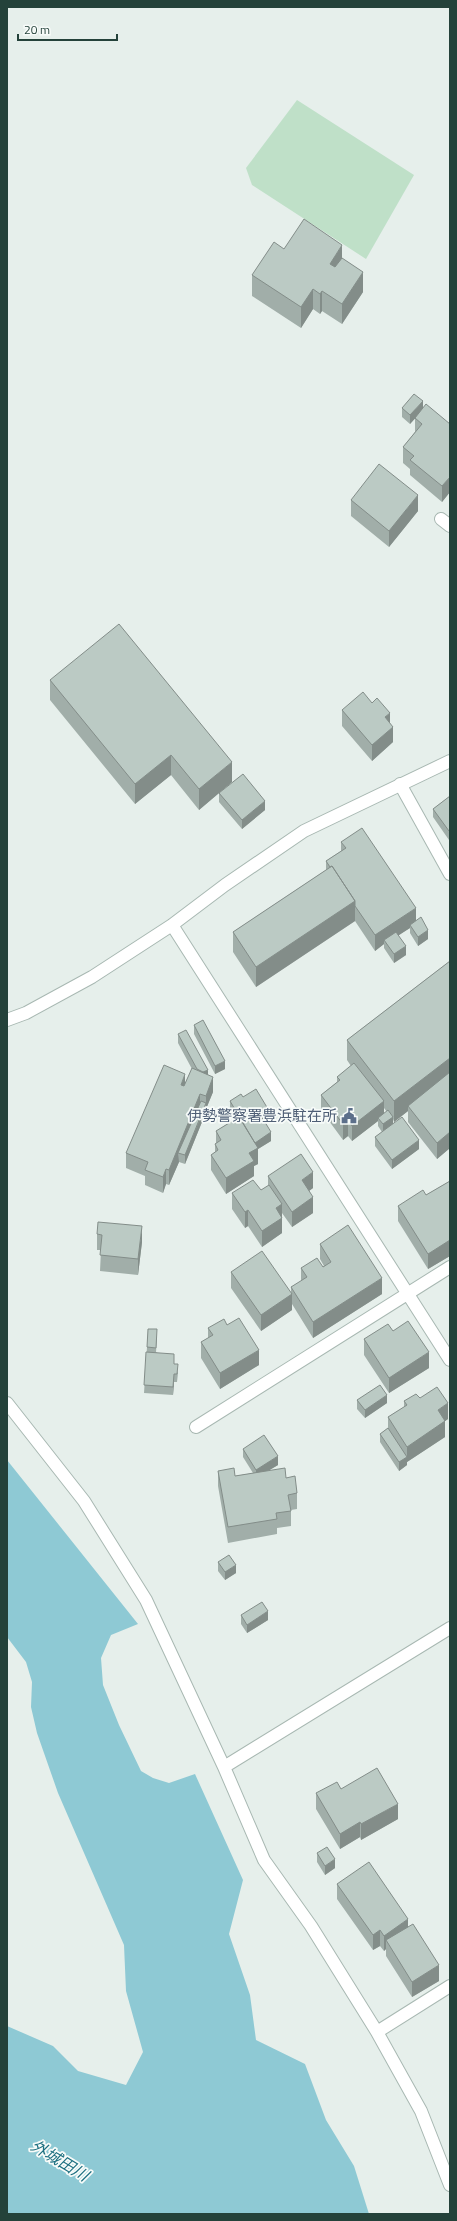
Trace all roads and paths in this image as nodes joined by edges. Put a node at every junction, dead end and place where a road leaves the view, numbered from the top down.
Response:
1 (450, 762) edge
2 (400, 784) junction
3 (450, 874) edge
4 (172, 925) junction
5 (7, 1020) edge
6 (450, 1267) edge
7 (408, 1294) junction
8 (450, 1360) edge
9 (7, 1403) edge
10 (196, 1427) dead end
11 (450, 1628) edge
12 (224, 1767) junction
13 (450, 1986) edge
14 (377, 2032) junction
15 (450, 2184) edge

1 - 2 street
2 - 3 street
2 - 4 street
4 - 5 street
4 - 7 street
6 - 7 street
7 - 8 street
7 - 10 street
9 - 12 street
11 - 12 street
12 - 14 street
13 - 14 street
14 - 15 street

